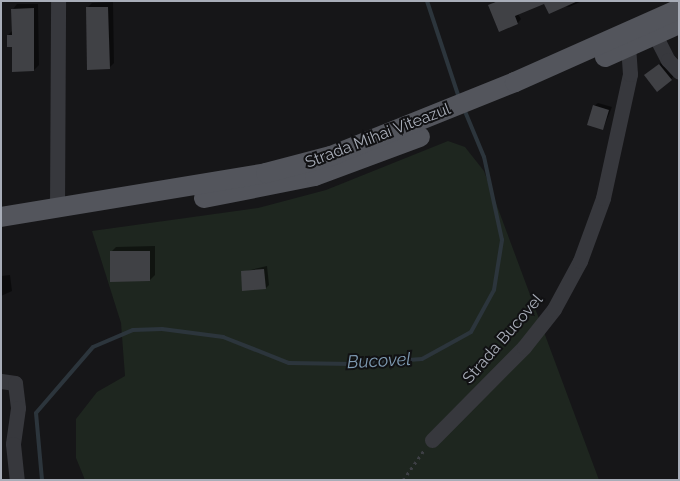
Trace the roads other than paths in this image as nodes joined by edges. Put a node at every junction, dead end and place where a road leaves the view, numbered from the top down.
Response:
1 (58, 1) edge
2 (679, 9) edge
3 (679, 24) edge
4 (655, 35) junction
5 (628, 47) junction
6 (679, 72) edge
7 (518, 88) junction
8 (422, 128) junction
9 (57, 209) junction
10 (1, 217) edge
11 (1, 230) edge
12 (1, 381) edge
13 (432, 440) road end
14 (17, 480) edge

1 - 9 street
2 - 7 main road, Strada Mihai Viteazul
3 - 4 main road, Strada Mihai Viteazul
4 - 5 main road, Strada Mihai Viteazul
4 - 6 street
5 - 7 main road, Strada Mihai Viteazul
5 - 13 street, Strada Bucovel
7 - 8 main road, Strada Mihai Viteazul
8 - 9 main road, Strada Mihai Viteazul
8 - 11 main road, Strada Mihai Viteazul
9 - 10 main road, Strada Mihai Viteazul
12 - 14 street

